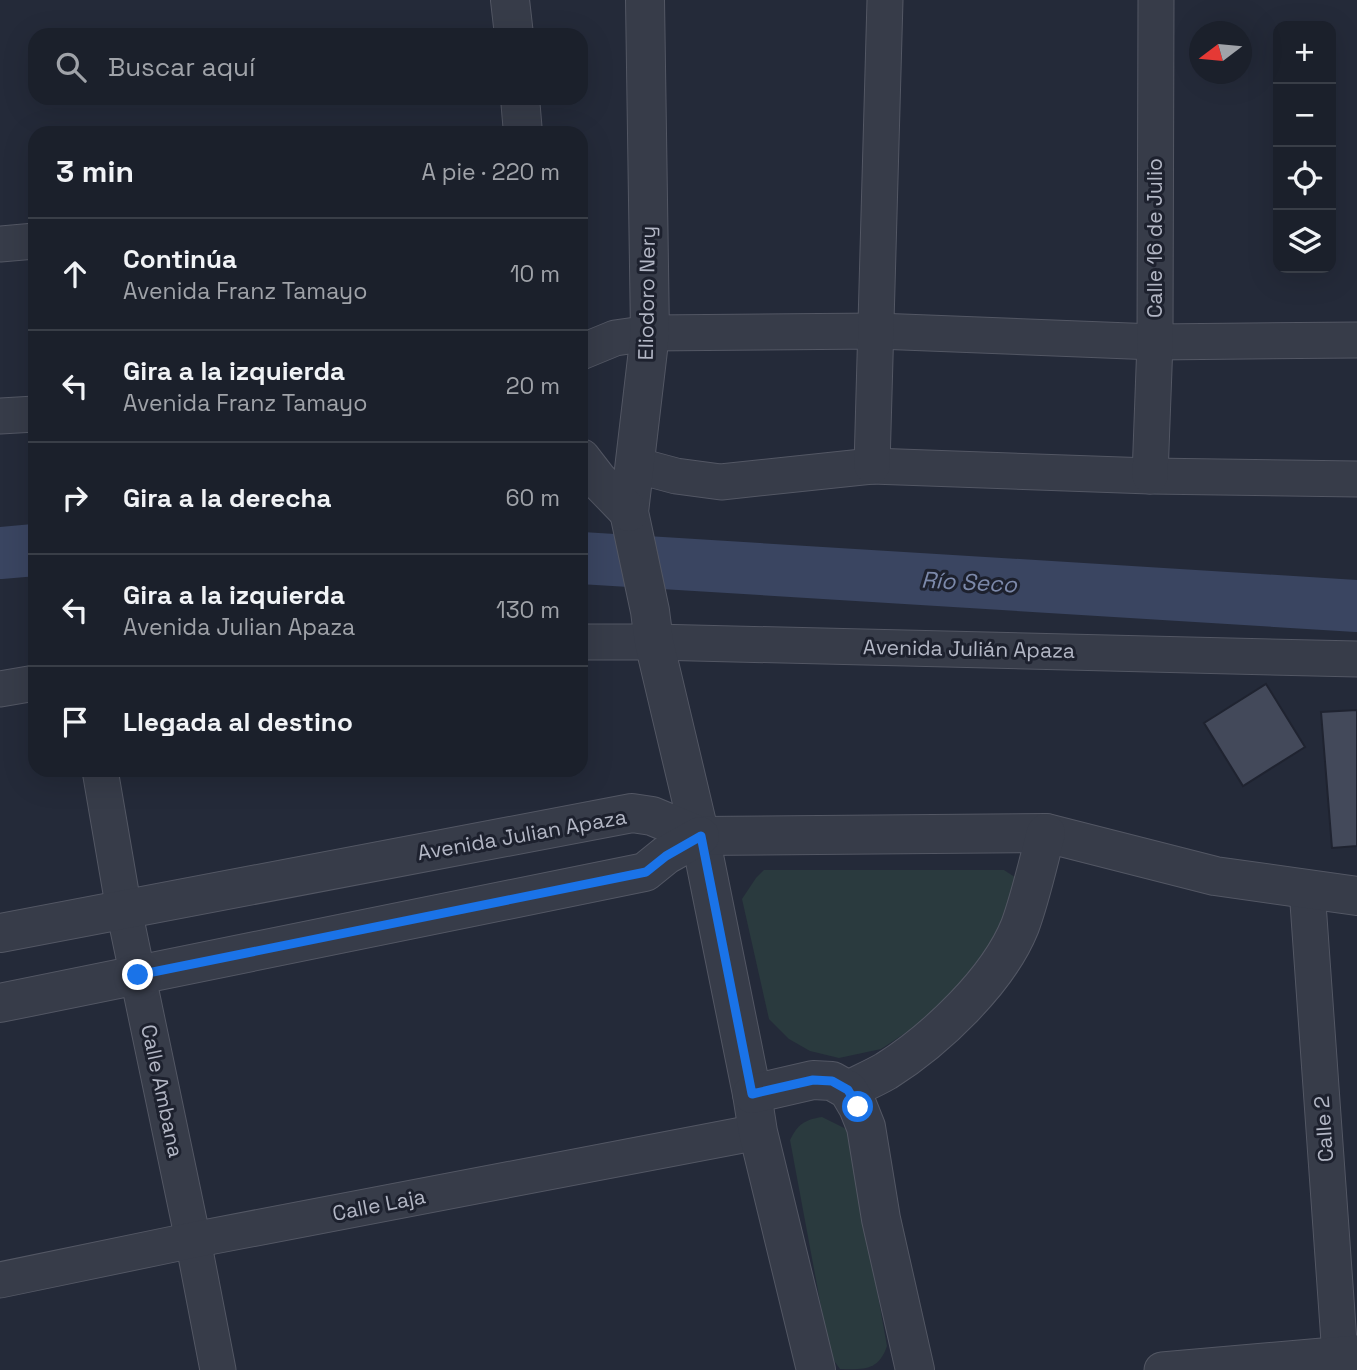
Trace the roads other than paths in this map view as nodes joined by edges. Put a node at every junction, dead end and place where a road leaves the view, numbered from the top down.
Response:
1 (510, 0) edge
2 (645, 0) edge
3 (885, 0) edge
4 (1156, 0) edge
5 (513, 28) edge
6 (521, 105) edge
7 (522, 126) edge
8 (28, 242) edge
9 (0, 244) edge
10 (877, 331) junction
11 (650, 333) junction
12 (1357, 340) edge
13 (1155, 342) junction
14 (588, 349) edge
15 (28, 414) edge
16 (0, 416) edge
17 (635, 465) junction
18 (872, 466) junction
19 (588, 467) edge
20 (1150, 476) junction
21 (1357, 479) edge
22 (631, 518) junction
23 (652, 626) junction
24 (588, 640) edge
25 (1357, 659) edge
26 (28, 684) edge
27 (0, 689) edge
28 (101, 777) edge
29 (1046, 832) junction
30 (701, 836) junction
31 (1307, 889) junction
32 (1357, 896) edge
33 (124, 910) junction
34 (0, 933) edge
35 (138, 975) junction
36 (0, 1003) edge
37 (848, 1090) junction
38 (752, 1094) junction
39 (758, 1132) junction
40 (193, 1240) junction
41 (0, 1280) edge
42 (1346, 1359) edge
43 (218, 1370) edge
44 (816, 1370) edge
45 (915, 1370) edge
46 (1162, 1370) edge

1 - 5 street
2 - 11 street, Eliodoro Nery
3 - 10 street
4 - 13 street, Calle 16 de Julio
6 - 7 street
8 - 9 street
10 - 11 street
10 - 13 street
10 - 18 street
11 - 14 street
11 - 17 street, Eliodoro Nery
12 - 13 street
13 - 20 street, Calle 16 de Julio
15 - 16 street
17 - 18 street
17 - 22 street, Eliodoro Nery
18 - 20 street
19 - 22 street
20 - 21 street
22 - 23 street
23 - 24 street, Avenida Julián Apaza
23 - 25 street, Avenida Julián Apaza
23 - 30 street
26 - 27 street
28 - 33 street, Calle Ambana
29 - 30 street
29 - 31 street
29 - 37 street
30 - 33 street, Avenida Julian Apaza
30 - 35 street
30 - 38 street
31 - 32 street
31 - 42 street, Calle 2
33 - 34 street, Avenida Julian Apaza
33 - 35 street, Calle Ambana
35 - 36 street
35 - 40 street, Calle Ambana
37 - 38 street
37 - 45 street
38 - 39 street
39 - 40 street, Calle Laja
39 - 44 street
40 - 41 street, Calle Laja
40 - 43 street, Calle Ambana
42 - 46 street

